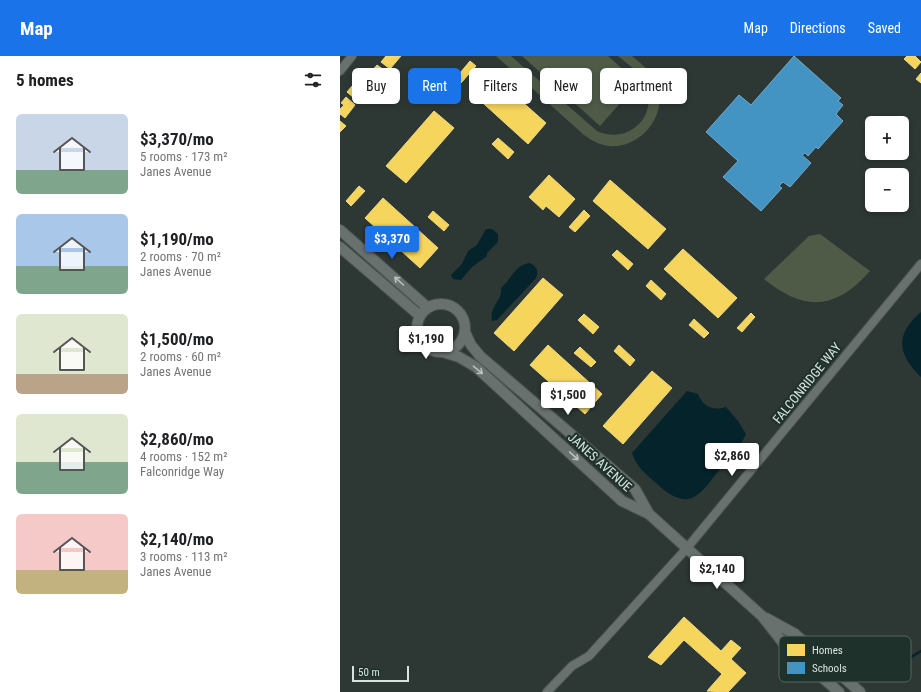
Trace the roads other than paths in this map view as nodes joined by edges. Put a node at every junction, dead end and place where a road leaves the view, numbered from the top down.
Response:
1 (352, 56) edge
2 (340, 71) edge
3 (340, 230) edge
4 (340, 247) edge
5 (921, 264) edge
6 (428, 308) junction
7 (420, 316) junction
8 (465, 332) junction
9 (443, 352) junction
10 (649, 514) junction
11 (687, 548) junction
12 (762, 616) junction
13 (797, 636) edge
14 (779, 638) edge
15 (827, 682) edge
16 (849, 682) edge
17 (547, 692) edge
18 (838, 692) edge
19 (860, 692) edge

1 - 2 street
6 -> 3 street
4 - 7 street
5 - 11 street, FALCONRIDGE WAY
6 - 7 street
6 - 8 street, JANES AVENUE
7 - 9 street, JANES AVENUE
8 - 9 street
8 - 10 street, JANES AVENUE
9 -> 10 street, JANES AVENUE
10 - 11 street, JANES AVENUE
11 - 12 street, JANES AVENUE
11 - 17 street, FALCONRIDGE WAY
12 - 13 street, JANES AVENUE
12 - 14 street, JANES AVENUE
15 - 18 street, JANES AVENUE
16 - 19 street, JANES AVENUE

